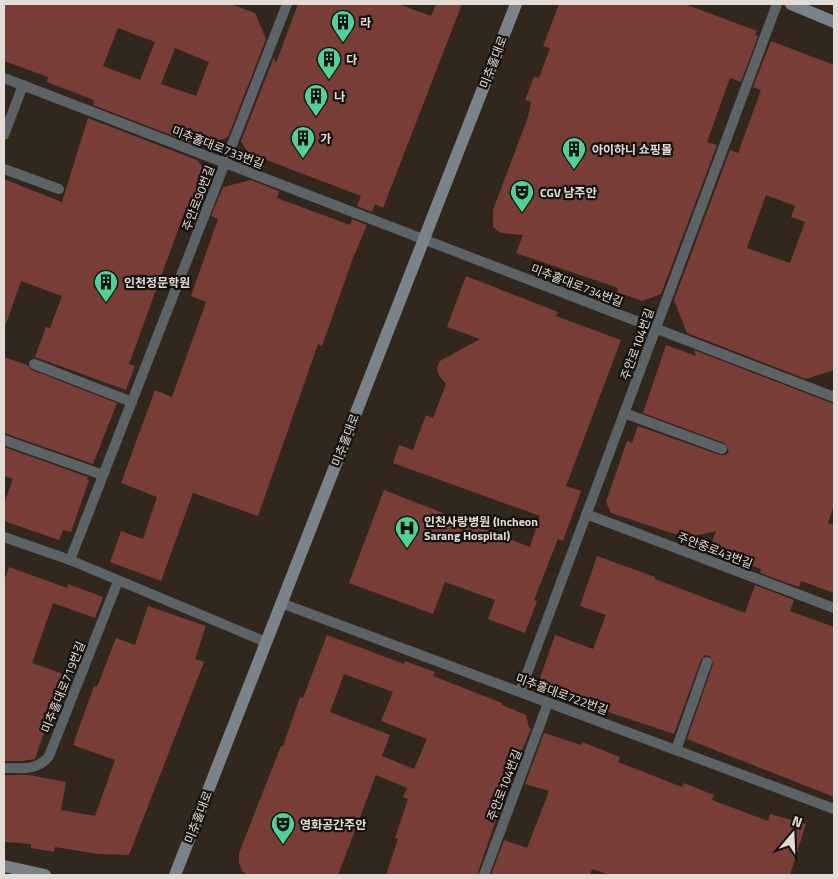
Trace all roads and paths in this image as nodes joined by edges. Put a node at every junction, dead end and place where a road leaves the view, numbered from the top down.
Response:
1 (286, 4) edge
2 (516, 4) edge
3 (777, 4) edge
4 (791, 4) edge
5 (834, 22) edge
6 (4, 78) edge
7 (23, 85) junction
8 (4, 135) edge
9 (225, 163) junction
10 (4, 169) edge
11 (59, 189) dead end
12 (424, 239) junction
13 (656, 328) junction
14 (34, 364) dead end
15 (834, 398) edge
16 (132, 402) junction
17 (624, 413) junction
18 (4, 440) edge
19 (722, 449) dead end
20 (103, 475) junction
21 (586, 514) junction
22 (5, 541) edge
23 (70, 560) junction
24 (118, 581) junction
25 (281, 603) junction
26 (834, 608) edge
27 (266, 642) junction
28 (706, 662) dead end
29 (520, 692) junction
30 (548, 702) junction
31 (676, 750) junction
32 (4, 768) edge
33 (834, 809) edge
34 (4, 866) edge
35 (45, 875) edge
36 (175, 875) edge
37 (484, 875) edge

1 - 9 lane, 주안로90번길
2 - 12 main road, 미추홀대로
3 - 13 lane, 주안로104번길
4 - 5 main road
6 - 7 lane, 미추홀대로733번길
7 - 8 lane
7 - 9 lane, 미추홀대로733번길
9 - 12 lane, 미추홀대로733번길
9 - 16 lane, 주안로90번길
10 - 11 lane
12 - 13 lane, 미추홀대로734번길
12 - 25 main road, 미추홀대로
13 - 15 lane, 미추홀대로734번길
13 - 17 lane, 주안로104번길
14 - 16 lane
16 - 20 lane, 주안로90번길
17 - 19 lane
17 - 21 lane, 주안로104번길
18 - 20 lane
20 - 23 lane, 주안로90번길
21 - 26 lane, 주안중로43번길
21 - 29 lane, 주안로104번길
22 - 23 lane
23 - 24 lane
24 - 27 lane
24 - 32 lane, 미추홀대로719번길
25 - 27 main road, 미추홀대로
25 - 29 lane, 미추홀대로722번길
27 - 36 main road, 미추홀대로
28 - 31 lane
29 - 30 lane, 미추홀대로722번길
30 - 31 lane, 미추홀대로722번길
30 - 37 lane, 주안로104번길
31 - 33 lane, 미추홀대로722번길
34 - 35 main road

